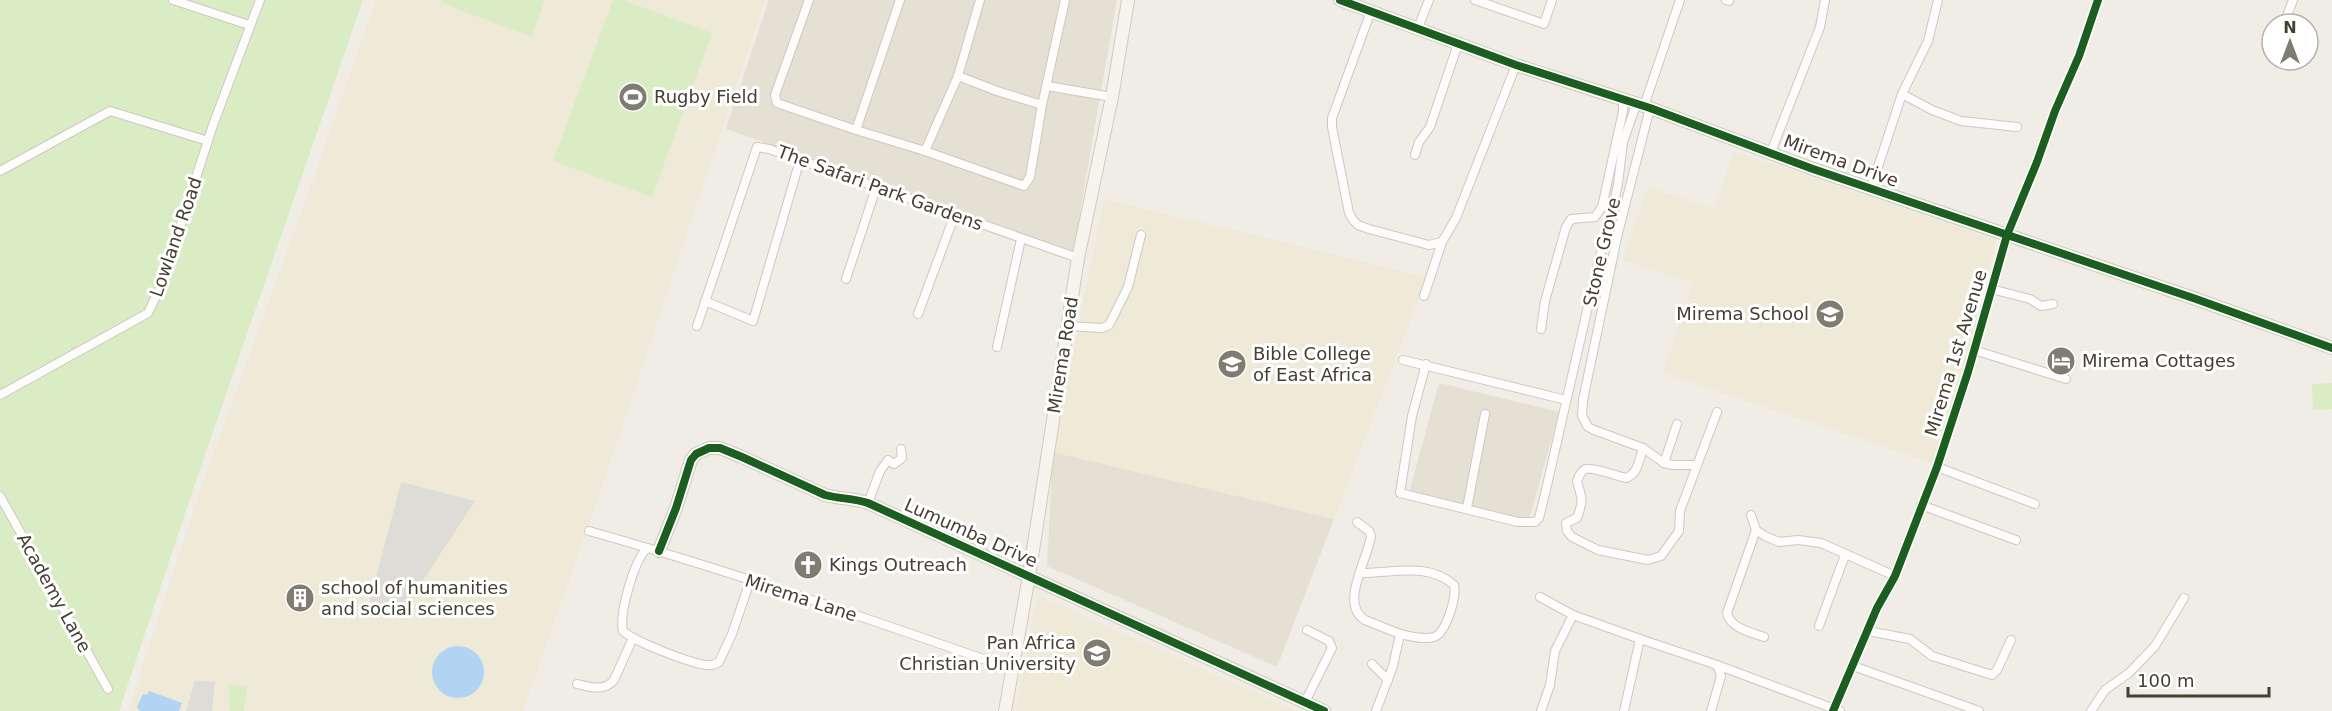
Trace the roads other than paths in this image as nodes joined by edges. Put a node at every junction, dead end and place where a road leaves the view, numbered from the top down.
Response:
1 (173, 0) edge
2 (260, 0) edge
3 (809, 0) edge
4 (900, 0) edge
5 (980, 0) edge
6 (1065, 0) edge
7 (1128, 0) edge
8 (1340, 0) edge
9 (1429, 0) edge
10 (1475, 0) edge
11 (1552, 0) edge
12 (1680, 0) edge
13 (1825, 0) edge
14 (1938, 0) edge
15 (2098, 0) edge
16 (1371, 11) junction
17 (249, 25) junction
18 (1418, 28) junction
19 (1458, 44) junction
20 (1515, 65) junction
21 (958, 76) junction
22 (1047, 86) junction
23 (1902, 94) junction
24 (1112, 97) junction
25 (1623, 100) junction
26 (1042, 105) junction
27 (1643, 106) junction
28 (2017, 127) dead end
29 (856, 130) junction
30 (208, 141) junction
31 (925, 151) junction
32 (1771, 152) junction
33 (1415, 155) dead end
34 (800, 160) junction
35 (0, 171) edge
36 (876, 188) junction
37 (1871, 188) junction
38 (955, 214) junction
39 (1141, 235) dead end
40 (2007, 235) junction
41 (1021, 239) junction
42 (1442, 242) junction
43 (1078, 258) junction
44 (846, 279) dead end
45 (1991, 289) junction
46 (1424, 296) dead end
47 (705, 301) junction
48 (2053, 304) dead end
49 (918, 314) dead end
50 (697, 326) dead end
51 (1068, 326) junction
52 (1541, 328) dead end
53 (998, 347) dead end
54 (2332, 348) edge
55 (1974, 350) junction
56 (1403, 360) dead end
57 (1426, 364) junction
58 (2066, 379) dead end
59 (0, 395) edge
60 (1566, 400) junction
61 (1717, 412) dead end
62 (1485, 414) dead end
63 (1677, 424) dead end
64 (1643, 448) junction
65 (901, 449) dead end
66 (1664, 463) junction
67 (1697, 465) junction
68 (1937, 467) junction
69 (0, 496) edge
70 (868, 503) junction
71 (2035, 504) dead end
72 (1921, 506) junction
73 (1467, 508) junction
74 (1751, 515) dead end
75 (1357, 522) dead end
76 (1756, 530) junction
77 (589, 531) dead end
78 (2016, 540) dead end
79 (653, 550) junction
80 (1845, 555) junction
81 (1361, 573) junction
82 (1029, 576) junction
83 (1895, 576) junction
84 (750, 581) junction
85 (1540, 597) dead end
86 (2184, 598) dead end
87 (1573, 615) junction
88 (1819, 626) dead end
89 (1307, 630) dead end
90 (1868, 631) junction
91 (1400, 634) junction
92 (1764, 637) dead end
93 (633, 638) junction
94 (1640, 639) junction
95 (2011, 640) dead end
96 (1372, 664) dead end
97 (1717, 665) junction
98 (1853, 666) junction
99 (1012, 669) junction
100 (1388, 680) junction
101 (577, 684) dead end
102 (108, 689) dead end
103 (1305, 702) junction
104 (1835, 710) edge
105 (1005, 711) edge
106 (1324, 711) edge
107 (1376, 711) edge
108 (1541, 711) edge
109 (1624, 711) edge
110 (1711, 711) edge
111 (1979, 711) edge
112 (2091, 711) edge

1 - 17 street
2 - 17 street, Lowland Road
3 - 29 street
4 - 29 street
5 - 21 street
6 - 22 street
7 - 24 street, Mirema Road
8 - 16 street, Mirema Drive
9 - 18 street
10 - 11 street
12 - 27 street
13 - 32 street
14 - 23 street
15 - 40 street, Mirema 1st Avenue
16 - 18 street, Mirema Drive
16 - 42 street
17 - 30 street, Lowland Road
18 - 19 street, Mirema Drive
19 - 20 street, Mirema Drive
19 - 33 street
20 - 25 street, Mirema Drive
20 - 42 street
21 - 26 street
21 - 31 street
22 - 24 street
22 - 26 street
23 - 28 street
23 - 37 street
24 - 43 street, Mirema Road
25 - 27 street, Mirema Drive
25 - 52 street
26 - 31 street
27 - 32 street, Mirema Drive
27 - 60 street, Stone Grove
27 - 64 street
29 - 31 street
30 - 35 street
30 - 59 street, Lowland Road
32 - 37 street, Mirema Drive
34 - 36 street, The Safari Park Gardens
34 - 47 street, The Safari Park Gardens
34 - 47 street
36 - 38 street, The Safari Park Gardens
36 - 44 street
37 - 40 street, Mirema Drive
38 - 41 street, The Safari Park Gardens
38 - 49 street
39 - 51 street
40 - 45 street, Mirema 1st Avenue
40 - 54 street, Mirema Drive
41 - 43 street, The Safari Park Gardens
41 - 53 street
42 - 46 street
43 - 51 street, Mirema Road
45 - 48 street
45 - 55 street, Mirema 1st Avenue
47 - 50 street, The Safari Park Gardens
51 - 82 street, Mirema Road
55 - 58 street
55 - 68 street, Mirema 1st Avenue
56 - 57 street
57 - 60 street
57 - 73 street, Stone Grove
60 - 73 street, Stone Grove
61 - 67 street
62 - 73 street
63 - 66 street
64 - 66 street
64 - 67 street
65 - 70 street
66 - 67 street
68 - 71 street
68 - 72 street, Mirema 1st Avenue
69 - 102 street, Academy Lane
70 - 79 street, Lumumba Drive
70 - 82 street, Lumumba Drive
72 - 78 street
72 - 83 street, Mirema 1st Avenue
74 - 76 street
75 - 81 street
76 - 80 street
76 - 92 street
77 - 79 street, Mirema Lane
79 - 84 street, Mirema Lane
79 - 93 street
80 - 83 street
80 - 88 street
81 - 91 street
81 - 91 street
82 - 99 street, Mirema Road
82 - 103 street, Lumumba Drive
83 - 90 street, Mirema 1st Avenue
84 - 93 street
84 - 99 street, Mirema Lane
85 - 87 street
86 - 112 street
87 - 94 street
87 - 108 street
89 - 103 street
90 - 95 street
90 - 98 street, Mirema 1st Avenue
91 - 100 street
93 - 101 street
94 - 97 street
94 - 109 street
96 - 100 street
97 - 104 street
97 - 110 street
98 - 104 street, Mirema 1st Avenue
98 - 111 street
99 - 105 street, Mirema Road
100 - 107 street
103 - 106 street, Lumumba Drive

